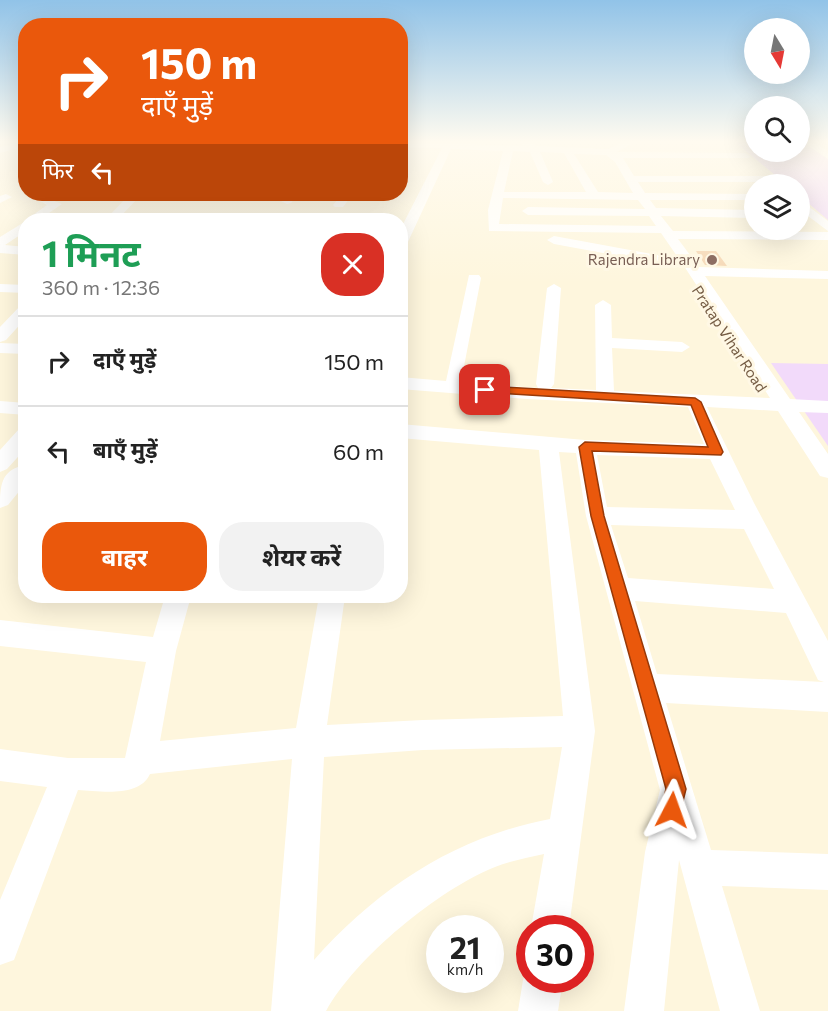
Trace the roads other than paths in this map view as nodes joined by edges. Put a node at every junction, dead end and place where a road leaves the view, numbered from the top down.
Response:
1 (419, 189) edge
2 (424, 189) edge
3 (499, 189) edge
4 (587, 189) edge
5 (633, 189) edge
6 (634, 189) edge
7 (497, 195) junction
8 (594, 196) junction
9 (638, 196) junction
10 (744, 197) edge
11 (46, 201) dead end
12 (129, 201) edge
13 (342, 201) edge
14 (339, 205) dead end
15 (505, 210) junction
16 (42, 213) edge
17 (118, 213) edge
18 (406, 213) edge
19 (649, 213) junction
20 (744, 214) edge
21 (810, 216) edge
22 (408, 226) edge
23 (828, 227) edge
24 (496, 229) junction
25 (610, 230) junction
26 (18, 231) edge
27 (663, 232) junction
28 (828, 236) edge
29 (0, 243) edge
30 (0, 249) edge
31 (18, 250) edge
32 (624, 253) junction
33 (679, 263) junction
34 (694, 272) junction
35 (828, 275) edge
36 (474, 278) dead end
37 (0, 288) edge
38 (554, 288) dead end
39 (18, 289) edge
40 (603, 305) dead end
41 (720, 317) junction
42 (18, 321) edge
43 (604, 342) junction
44 (682, 347) dead end
45 (1, 349) edge
46 (18, 349) edge
47 (18, 356) edge
48 (408, 375) edge
49 (454, 379) junction
50 (408, 384) edge
51 (545, 384) junction
52 (605, 390) junction
53 (776, 401) junction
54 (695, 402) junction
55 (0, 407) edge
56 (828, 407) edge
57 (18, 408) edge
58 (408, 431) edge
59 (18, 443) edge
60 (548, 443) junction
61 (585, 447) junction
62 (821, 449) edge
63 (717, 452) junction
64 (0, 464) edge
65 (828, 470) edge
66 (18, 475) edge
67 (828, 489) edge
68 (0, 499) edge
69 (597, 516) junction
70 (750, 520) junction
71 (618, 589) junction
72 (795, 602) junction
73 (176, 603) edge
74 (331, 603) edge
75 (0, 633) edge
76 (162, 651) junction
77 (828, 670) edge
78 (647, 688) junction
79 (828, 697) edge
80 (580, 731) junction
81 (309, 742) junction
82 (141, 759) junction
83 (0, 765) edge
84 (68, 774) junction
85 (676, 789) junction
86 (565, 833) junction
87 (699, 867) junction
88 (828, 872) edge
89 (552, 915) edge
90 (0, 946) edge
91 (541, 993) edge
92 (291, 1011) edge
93 (304, 1011) edge
94 (538, 1011) edge
95 (644, 1011) edge
96 (740, 1011) edge

1 - 18 street
2 - 22 street
3 - 7 street
4 - 8 street
5 - 9 street, Pratap Vihar Road
6 - 9 street, Pratap Vihar Road
7 - 8 street
7 - 15 street
8 - 9 street
9 - 10 street
9 - 19 street, Pratap Vihar Road
11 - 16 street
12 - 17 street
13 - 14 street
15 - 19 street
15 - 24 street
19 - 20 street
19 - 27 street, Pratap Vihar Road
21 - 23 street
24 - 25 street
24 - 32 street
25 - 27 street
25 - 32 street
26 - 29 street
27 - 28 street
27 - 33 street, Pratap Vihar Road
27 - 34 street, Pratap Vihar Road
30 - 31 street
32 - 33 street
33 - 41 street, Pratap Vihar Road
34 - 35 street
34 - 41 street, Pratap Vihar Road
36 - 49 street
37 - 39 street
38 - 51 street
40 - 43 street
41 - 53 street, Pratap Vihar Road
42 - 45 street
43 - 44 street
43 - 52 street
45 - 46 street
45 - 47 street
48 - 49 street
49 - 51 street
50 - 54 street
51 - 52 street
52 - 53 street
53 - 54 street
53 - 56 street
53 - 62 street, Pratap Vihar Road
53 - 67 street, Pratap Vihar Road
54 - 63 street
55 - 57 street
58 - 60 street
59 - 64 street
60 - 61 street
60 - 80 street
61 - 63 street
61 - 69 street
62 - 65 street, Pratap Vihar Road
63 - 70 street
66 - 68 street
69 - 70 street
69 - 71 street
70 - 72 street
71 - 72 street
71 - 78 street
72 - 77 street
73 - 76 street
74 - 81 street
75 - 76 street
76 - 82 street
78 - 79 street
78 - 85 street
80 - 81 street
80 - 86 street
81 - 82 street
81 - 92 street
82 - 84 street
83 - 84 street
84 - 90 street
85 - 87 street
85 - 95 street
86 - 89 street
86 - 93 street
87 - 88 street
87 - 96 street
91 - 94 street

